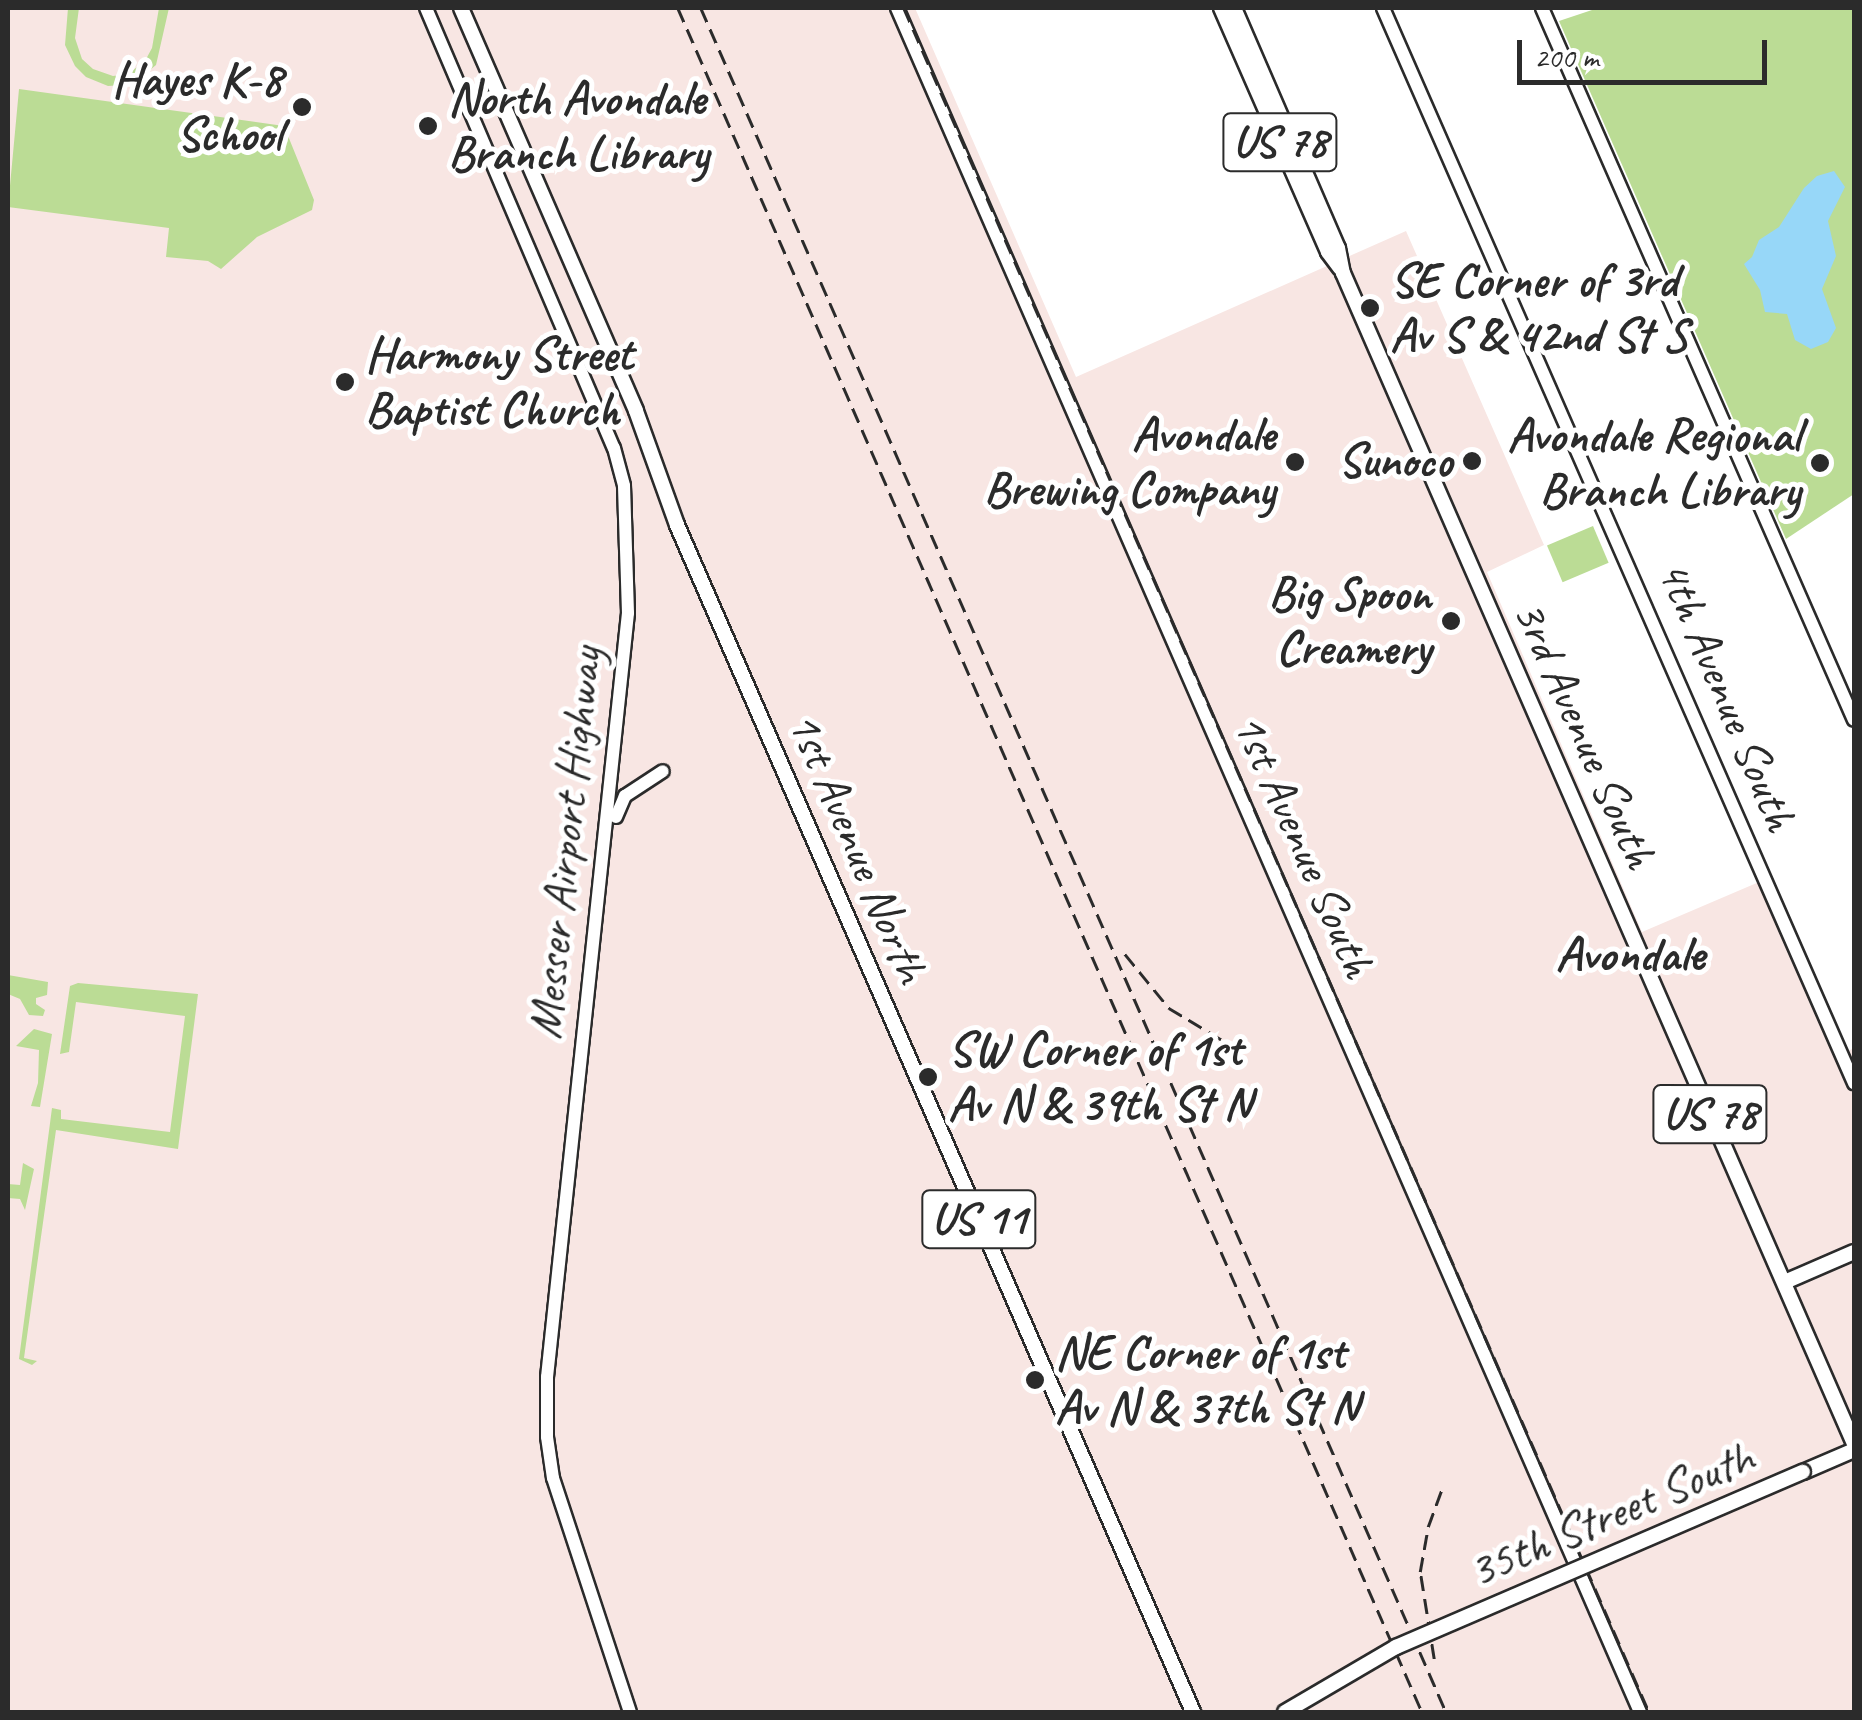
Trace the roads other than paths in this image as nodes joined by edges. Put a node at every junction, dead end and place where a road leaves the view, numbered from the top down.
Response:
1 (426, 8) edge
2 (461, 8) edge
3 (897, 8) edge
4 (1222, 8) edge
5 (1234, 8) edge
6 (1384, 8) edge
7 (1542, 8) edge
8 (1343, 273) junction
9 (1854, 720) edge
10 (663, 771) dead end
11 (604, 857) junction
12 (1850, 1056) edge
13 (1854, 1083) edge
14 (1854, 1252) edge
15 (1787, 1281) junction
16 (1854, 1447) edge
17 (630, 1712) edge
18 (1193, 1712) edge
19 (1285, 1712) edge
20 (1640, 1712) edge

1 - 11 street, Messer Airport Highway
2 - 18 main road, 1st Avenue North / US 11
3 - 20 street, 1st Avenue South
4 - 8 main road, 3rd Avenue South / US 78
5 - 8 main road, 3rd Avenue South / US 78
6 - 12 street, 4th Avenue South
7 - 9 street
8 - 15 main road, 3rd Avenue South / US 78
10 - 11 street
11 - 17 street, Messer Airport Highway
12 - 13 street, 4th Avenue South
14 - 15 main road
15 - 16 main road, 3rd Avenue South / US 78
16 - 19 main road, 35th Street South, bridge

